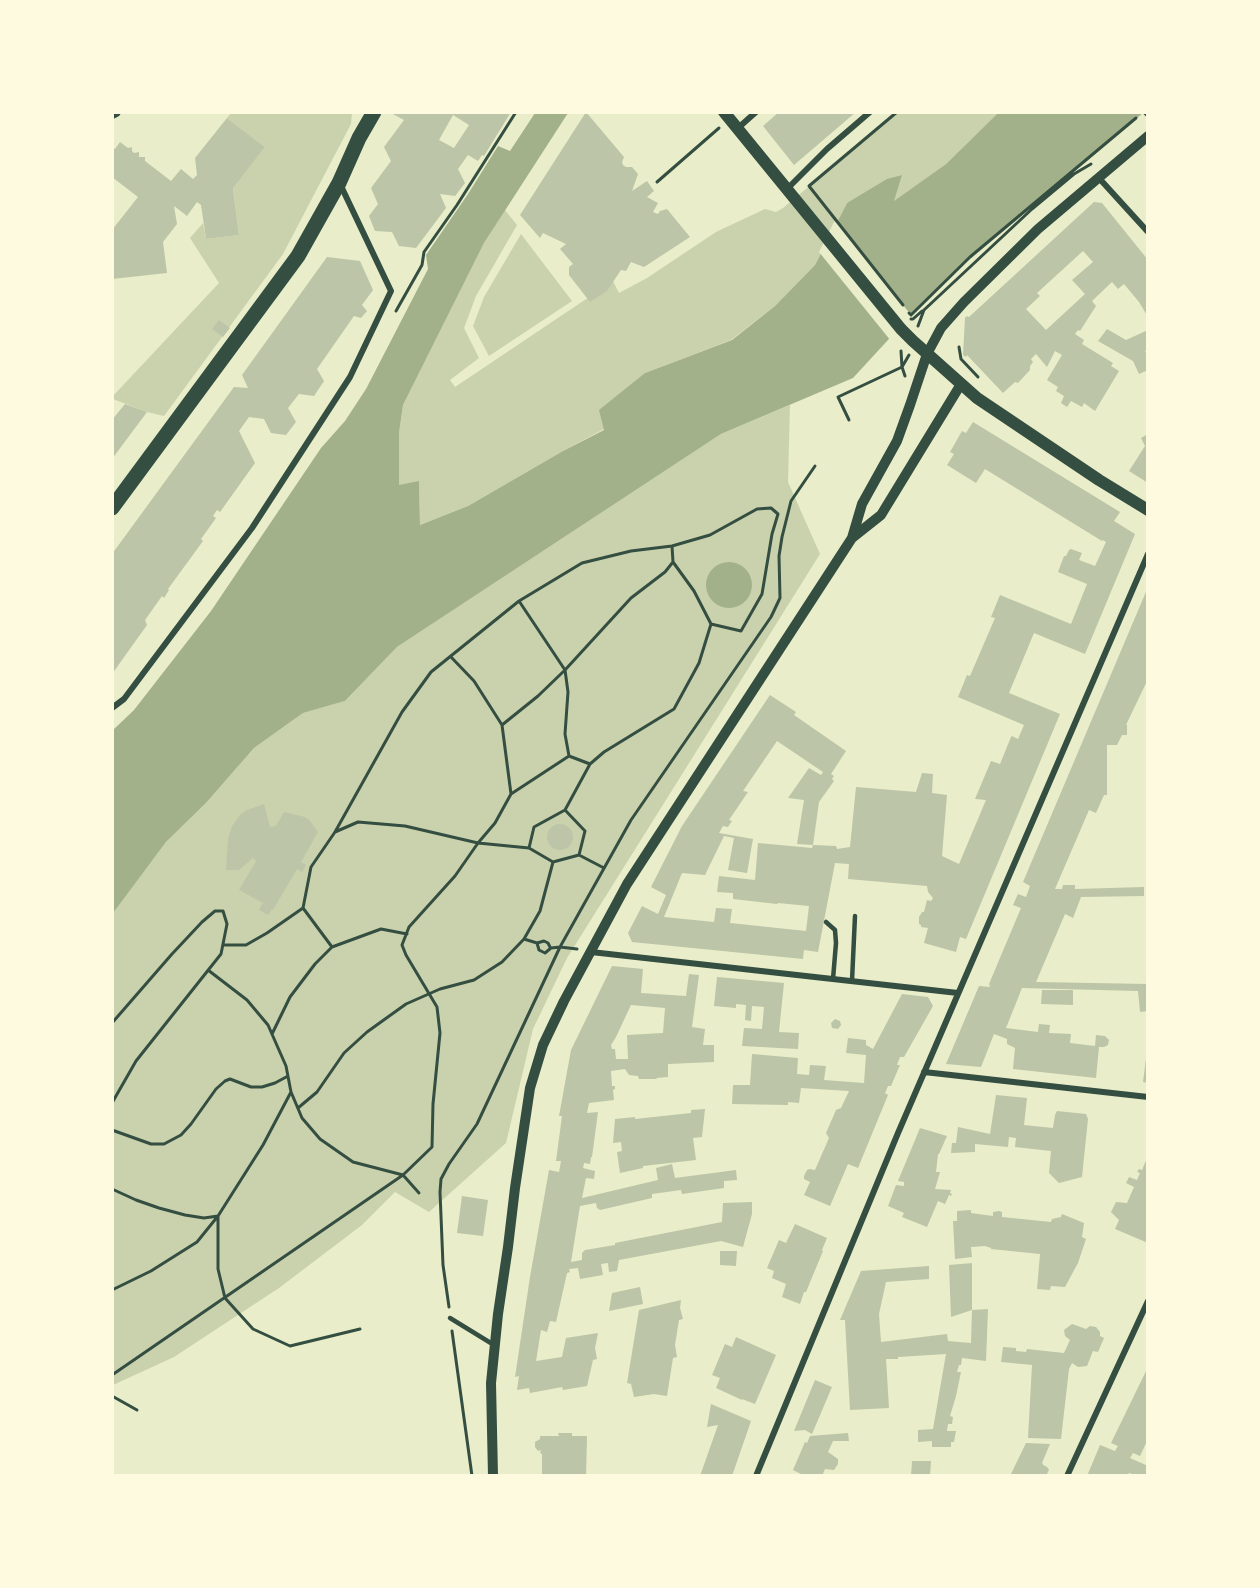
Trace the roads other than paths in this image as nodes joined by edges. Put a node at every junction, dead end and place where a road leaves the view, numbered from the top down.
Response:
1 (756, 112) edge
2 (870, 112) edge
3 (372, 115) edge
4 (731, 120) edge
5 (1148, 136) edge
6 (1098, 177) junction
7 (339, 183) junction
8 (787, 189) junction
9 (1148, 232) edge
10 (927, 354) junction
11 (961, 384) junction
12 (112, 508) edge
13 (1148, 510) edge
14 (852, 538) junction
15 (1148, 554) edge
16 (112, 708) edge
17 (855, 916) dead end
18 (826, 922) dead end
19 (591, 951) junction
20 (833, 979) junction
21 (852, 981) junction
22 (958, 993) junction
23 (924, 1072) junction
24 (1148, 1097) edge
25 (1148, 1301) edge
26 (450, 1318) road end
27 (494, 1346) junction
28 (493, 1476) edge
29 (756, 1476) edge
30 (1067, 1476) edge

1 - 4 street
2 - 8 street
3 - 7 main road
4 - 8 main road
5 - 6 street
6 - 9 street
6 - 10 street
7 - 12 main road
7 - 16 street
8 - 10 main road
10 - 11 main road
10 - 14 street
11 - 13 main road
11 - 14 street
14 - 19 street
15 - 22 street
17 - 21 lane
18 - 20 lane
19 - 20 street
19 - 27 street
20 - 21 street
21 - 22 street
22 - 23 street
23 - 24 street
23 - 29 street
25 - 30 street
26 - 27 lane
27 - 28 street

